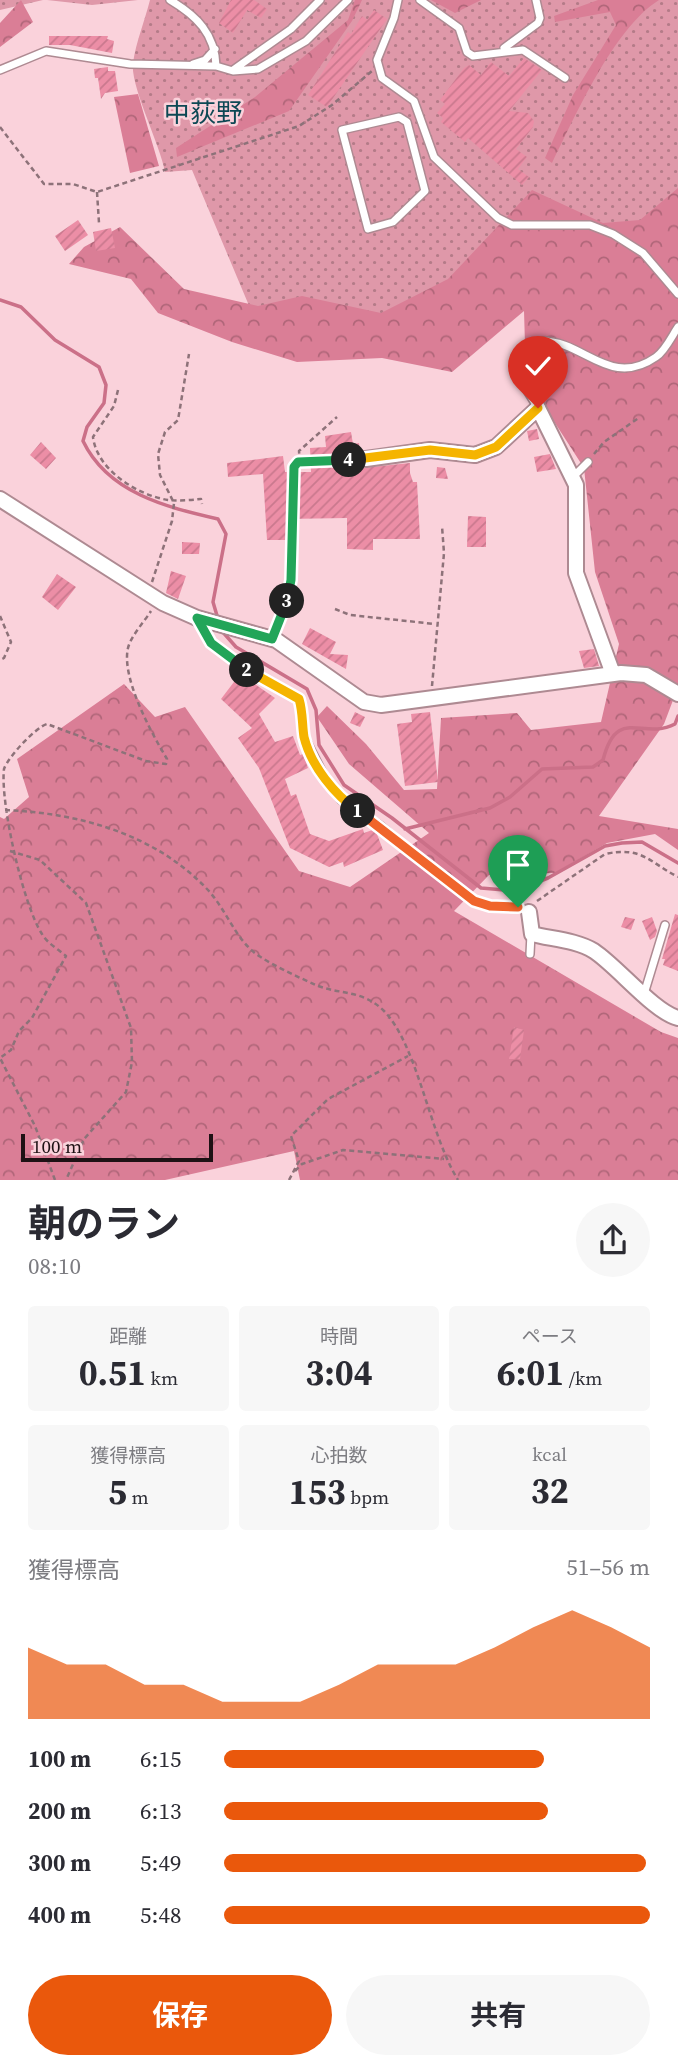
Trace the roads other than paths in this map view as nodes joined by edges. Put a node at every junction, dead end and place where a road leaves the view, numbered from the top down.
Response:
1 (170, 0) edge
2 (320, 0) edge
3 (348, 0) edge
4 (398, 0) edge
5 (420, 0) edge
6 (536, 0) edge
7 (215, 49) junction
8 (498, 52) junction
9 (190, 65) junction
10 (216, 66) junction
11 (0, 71) edge
12 (233, 71) junction
13 (565, 78) dead end
14 (428, 140) junction
15 (414, 146) junction
16 (678, 294) edge
17 (678, 327) edge
18 (538, 408) junction
19 (366, 459) road end
20 (588, 462) road end
21 (573, 477) junction
22 (0, 499) edge
23 (203, 620) junction
24 (614, 674) junction
25 (677, 693) edge
26 (449, 884) road end
27 (665, 925) dead end
28 (533, 926) joint
29 (530, 954) dead end
30 (644, 994) junction
31 (678, 1018) edge

1 - 7 lane
2 - 12 lane
3 - 12 lane
4 - 14 lane
5 - 8 lane
6 - 8 lane
7 - 9 lane
7 - 10 lane
8 - 13 lane
9 - 10 lane
9 - 11 lane
10 - 12 lane
14 - 15 lane
14 - 16 lane
15 - 15 lane
17 - 18 lane
18 - 19 street
18 - 21 street
20 - 21 lane
21 - 24 street
22 - 23 street
23 - 24 street
23 - 26 lane
24 - 25 street
27 - 30 lane
28 - 29 lane
28 - 30 street
30 - 31 street

